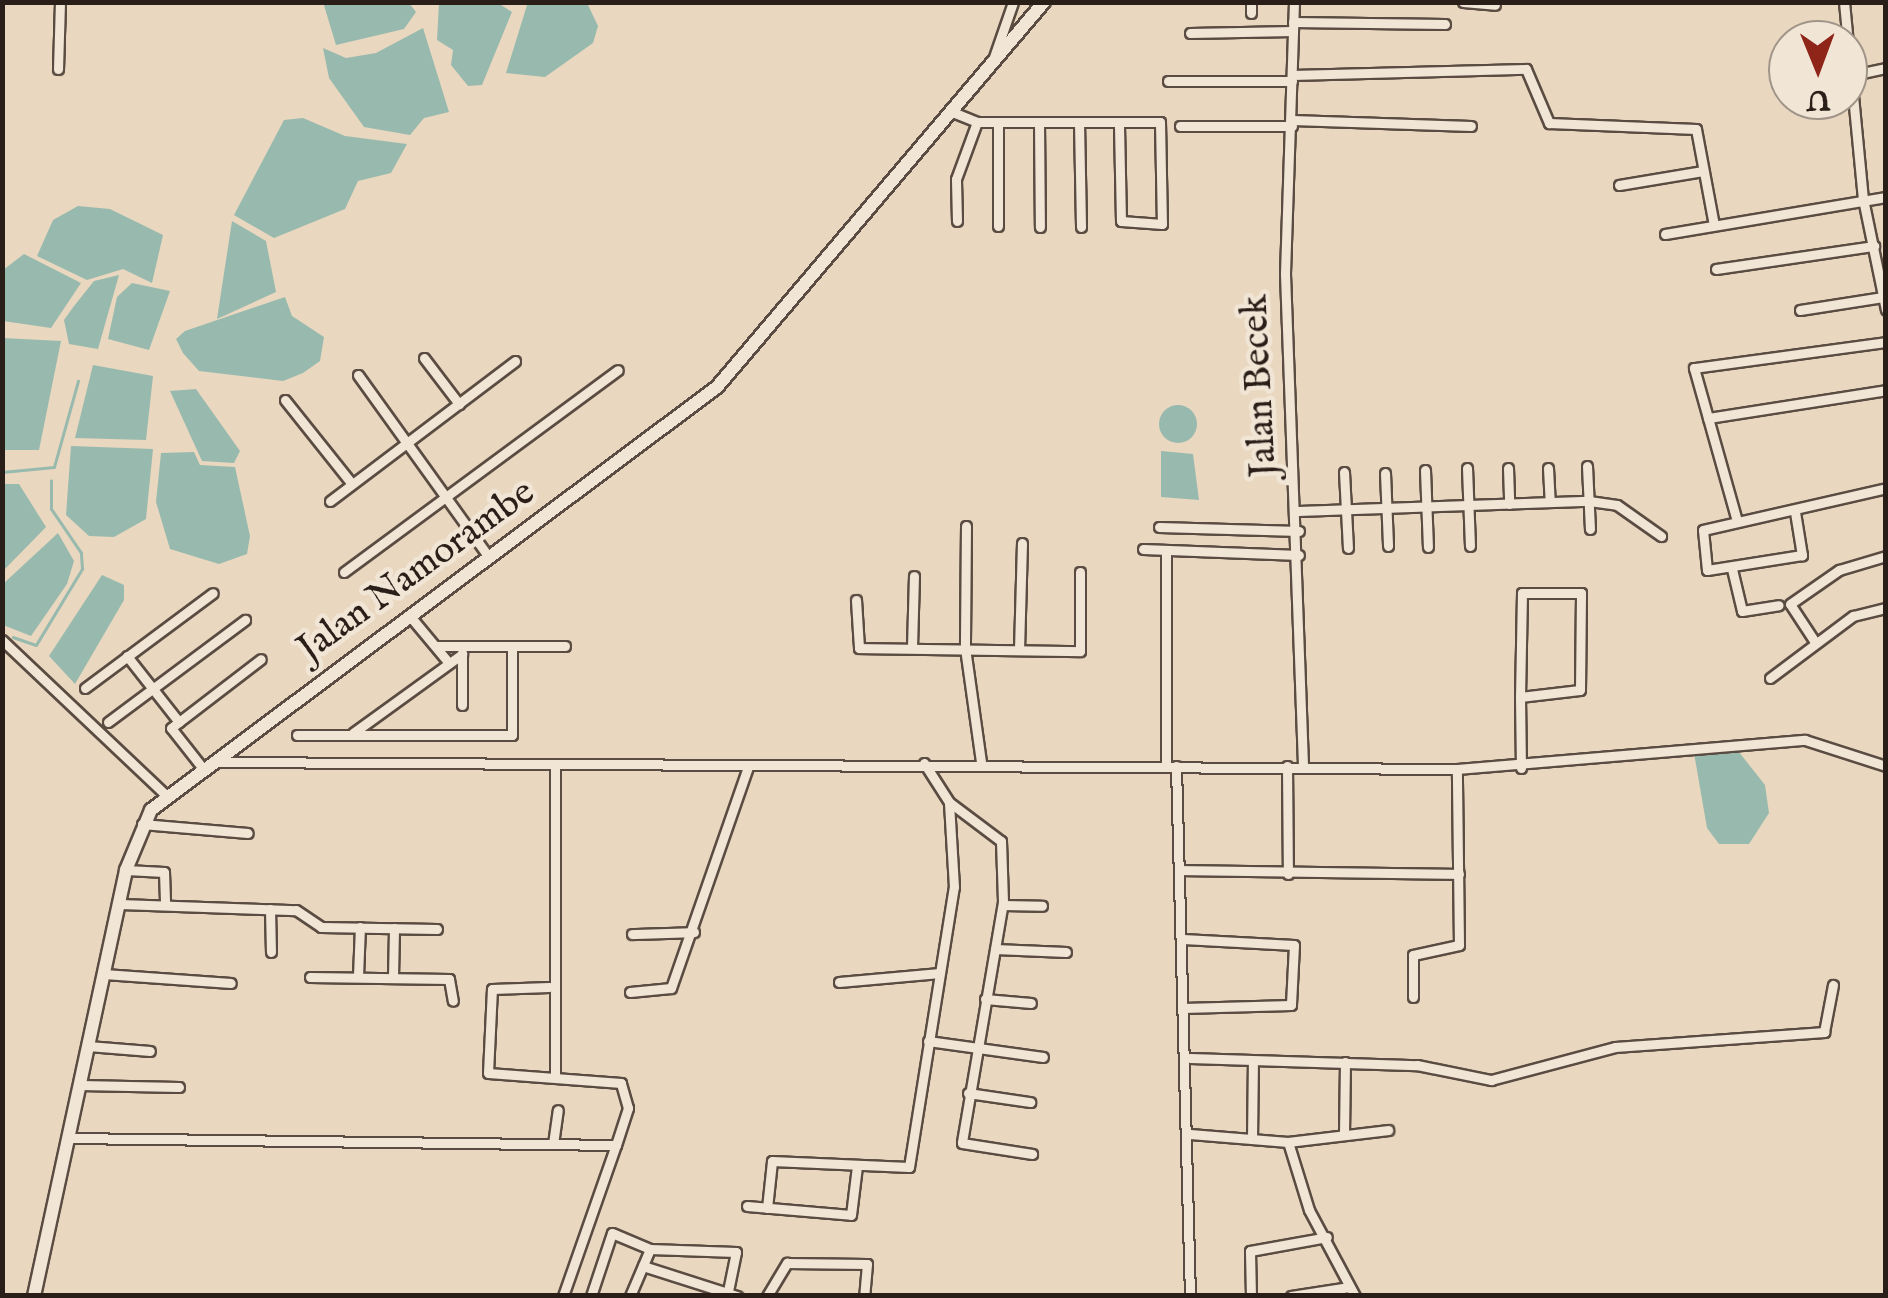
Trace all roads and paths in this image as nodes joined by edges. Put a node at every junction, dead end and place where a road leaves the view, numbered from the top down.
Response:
1 (60, 2) edge
2 (1012, 2) edge
3 (1044, 2) edge
4 (1294, 2) edge
5 (1463, 2) edge
6 (1495, 5) dead end
7 (1445, 24) dead end
8 (1293, 27) junction
9 (1190, 34) dead end
10 (991, 64) junction
11 (58, 70) dead end
12 (1292, 78) junction
13 (1168, 80) dead end
14 (950, 111) junction
15 (1857, 120) edge
16 (977, 122) junction
17 (998, 122) junction
18 (1039, 122) junction
19 (1079, 122) junction
20 (1119, 122) junction
21 (1292, 123) junction
22 (1180, 126) dead end
23 (1471, 126) dead end
24 (1703, 171) junction
25 (1619, 185) dead end
26 (1886, 197) edge
27 (1863, 199) junction
28 (957, 221) dead end
29 (1714, 225) junction
30 (998, 226) dead end
31 (1040, 228) dead end
32 (1080, 228) dead end
33 (1665, 234) dead end
34 (1878, 252) edge
35 (1716, 269) dead end
36 (1883, 298) junction
37 (1800, 310) dead end
38 (1886, 310) edge
39 (1886, 342) edge
40 (424, 358) dead end
41 (515, 361) dead end
42 (618, 370) dead end
43 (358, 375) dead end
44 (1886, 390) edge
45 (286, 400) dead end
46 (459, 404) junction
47 (1708, 418) junction
48 (407, 444) junction
49 (1587, 466) dead end
50 (1467, 468) dead end
51 (1508, 468) dead end
52 (1548, 468) dead end
53 (1424, 470) dead end
54 (1344, 472) dead end
55 (1385, 472) dead end
56 (352, 484) junction
57 (1886, 488) edge
58 (445, 496) junction
59 (330, 501) dead end
60 (1589, 501) junction
61 (1550, 502) junction
62 (1510, 504) junction
63 (1468, 507) junction
64 (1426, 509) junction
65 (1298, 510) junction
66 (1346, 510) junction
67 (1387, 510) junction
68 (1795, 512) junction
69 (1737, 521) junction
70 (966, 526) dead end
71 (1159, 526) dead end
72 (1590, 529) dead end
73 (1299, 531) junction
74 (1661, 536) dead end
75 (1022, 542) dead end
76 (1388, 546) dead end
77 (1470, 546) dead end
78 (1428, 547) dead end
79 (1348, 548) dead end
80 (1142, 549) dead end
81 (1166, 550) junction
82 (1299, 555) junction
83 (488, 556) junction
84 (1886, 556) edge
85 (1732, 570) junction
86 (344, 572) dead end
87 (1080, 572) dead end
88 (914, 576) dead end
89 (213, 593) dead end
90 (856, 600) dead end
91 (1779, 605) dead end
92 (1886, 608) edge
93 (409, 615) junction
94 (246, 620) dead end
95 (2, 640) edge
96 (1815, 642) junction
97 (437, 646) junction
98 (512, 646) junction
99 (566, 646) dead end
100 (912, 647) junction
101 (964, 648) junction
102 (462, 650) junction
103 (1019, 650) junction
104 (126, 656) junction
105 (261, 659) dead end
106 (450, 663) junction
107 (1770, 678) dead end
108 (84, 688) dead end
109 (153, 689) junction
110 (1520, 697) junction
111 (462, 706) dead end
112 (108, 722) dead end
113 (179, 722) junction
114 (297, 735) dead end
115 (350, 735) junction
116 (981, 762) junction
117 (204, 763) junction
118 (924, 763) junction
119 (555, 766) junction
120 (1171, 766) junction
121 (1287, 766) junction
122 (1303, 766) junction
123 (1886, 766) edge
124 (748, 768) junction
125 (1521, 768) junction
126 (1457, 769) junction
127 (166, 794) junction
128 (949, 802) junction
129 (141, 824) junction
130 (248, 833) dead end
131 (126, 870) junction
132 (1181, 870) junction
133 (1288, 874) junction
134 (1459, 874) junction
135 (120, 904) junction
136 (1003, 904) junction
137 (165, 905) junction
138 (1042, 906) dead end
139 (270, 909) junction
140 (360, 927) junction
141 (394, 928) junction
142 (437, 929) dead end
143 (694, 932) junction
144 (632, 934) dead end
145 (1183, 939) junction
146 (995, 949) junction
147 (271, 952) dead end
148 (1066, 952) dead end
149 (104, 974) junction
150 (940, 974) junction
151 (358, 976) junction
152 (310, 977) dead end
153 (392, 977) junction
154 (839, 982) dead end
155 (230, 983) dead end
156 (1833, 985) dead end
157 (549, 987) junction
158 (630, 992) dead end
159 (1413, 997) dead end
160 (986, 999) junction
161 (453, 1001) dead end
162 (1031, 1003) dead end
163 (1184, 1008) junction
164 (928, 1041) junction
165 (88, 1046) junction
166 (976, 1048) junction
167 (150, 1051) dead end
168 (1043, 1057) dead end
169 (1190, 1058) junction
170 (1252, 1061) junction
171 (1345, 1062) junction
172 (555, 1076) junction
173 (80, 1085) junction
174 (179, 1087) dead end
175 (968, 1093) junction
176 (1030, 1102) dead end
177 (558, 1110) dead end
178 (1388, 1130) dead end
179 (1190, 1134) junction
180 (1344, 1134) junction
181 (68, 1138) junction
182 (1252, 1140) junction
183 (1288, 1142) junction
184 (553, 1144) junction
185 (616, 1145) junction
186 (1032, 1154) dead end
187 (857, 1166) junction
188 (747, 1206) dead end
189 (767, 1208) junction
190 (1327, 1237) junction
191 (650, 1249) junction
192 (644, 1266) junction
193 (1352, 1292) edge
194 (731, 1294) edge
195 (34, 1296) edge
196 (562, 1296) edge
197 (591, 1296) edge
198 (630, 1296) edge
199 (767, 1296) edge
200 (864, 1296) edge
201 (1190, 1296) edge
202 (1251, 1296) edge
203 (1291, 1296) edge

1 - 11 street
2 - 10 street
3 - 10 main road, Jalan Namorambe
4 - 8 street, Jalan Becek
5 - 6 street
7 - 8 street
8 - 9 street
8 - 12 street, Jalan Becek
10 - 14 main road, Jalan Namorambe
12 - 13 street
12 - 21 street, Jalan Becek
12 - 24 street
14 - 16 street
14 - 83 main road, Jalan Namorambe
15 - 27 street
16 - 17 street
16 - 28 street
17 - 18 street
17 - 30 street
18 - 19 street
18 - 31 street
19 - 20 street
19 - 32 street
20 - 20 street
21 - 22 street
21 - 23 street
21 - 65 street, Jalan Becek
24 - 25 street
24 - 29 street
26 - 27 street
27 - 29 street
27 - 34 street
29 - 33 street
34 - 35 street
34 - 36 street
36 - 37 street
36 - 38 street
39 - 47 street
40 - 46 street
41 - 46 street
42 - 58 street
43 - 48 street
44 - 47 street
45 - 56 street
46 - 48 street
47 - 69 street
48 - 56 street
48 - 58 street
49 - 60 street
50 - 63 street
51 - 62 street
52 - 61 street
53 - 64 street
54 - 66 street
55 - 67 street
56 - 59 street
57 - 68 street
58 - 83 street
58 - 86 street
60 - 61 street
60 - 72 street
60 - 74 street
61 - 62 street
62 - 63 street
63 - 64 street
63 - 77 street
64 - 67 street
64 - 78 street
65 - 66 street
65 - 73 street, Jalan Becek
66 - 67 street
66 - 79 street
67 - 76 street
68 - 69 street
68 - 85 street
69 - 85 street
70 - 101 street
71 - 73 street
73 - 82 street, Jalan Becek
75 - 103 street
80 - 81 street
81 - 82 street
81 - 120 street
82 - 122 street, Jalan Becek
83 - 93 main road, Jalan Namorambe
84 - 96 street
85 - 91 street
87 - 103 street
88 - 100 street
89 - 104 street
90 - 100 street
92 - 96 street
93 - 97 street
93 - 117 main road, Jalan Namorambe
94 - 109 street
95 - 127 street
96 - 107 street
97 - 102 street
97 - 106 street
98 - 99 street
98 - 102 street
98 - 115 street
100 - 101 street
101 - 103 street
101 - 116 street
102 - 106 street
102 - 111 street
104 - 108 street
104 - 109 street
105 - 113 street
106 - 115 street
109 - 112 street
109 - 113 street
110 - 110 street
110 - 125 street
113 - 117 street
114 - 115 street
116 - 118 street
116 - 120 street
117 - 119 street
117 - 127 main road, Jalan Namorambe
118 - 124 street
118 - 128 street
119 - 124 street
119 - 157 street
120 - 121 street
120 - 132 street
121 - 122 street
121 - 133 street
122 - 126 street
123 - 125 street
124 - 143 street
125 - 126 street
126 - 134 street
127 - 129 main road, Jalan Namorambe
128 - 136 street
128 - 150 street
129 - 130 street
129 - 131 main road, Jalan Namorambe
131 - 135 main road, Jalan Namorambe
131 - 137 street
132 - 133 street
132 - 145 street
133 - 134 street
134 - 159 street
135 - 137 street
135 - 149 main road, Jalan Namorambe
136 - 138 street
136 - 146 street
137 - 139 street
139 - 140 street
139 - 147 street
140 - 141 street
140 - 151 street
141 - 142 street
141 - 153 street
143 - 144 street
143 - 158 street
145 - 163 street
145 - 163 street
146 - 148 street
146 - 160 street
149 - 155 street
149 - 165 main road, Jalan Namorambe
150 - 154 street
150 - 164 street
151 - 152 street
151 - 153 street
153 - 161 street
156 - 171 street
157 - 172 street
157 - 172 street
160 - 162 street
160 - 166 street
163 - 169 street
164 - 166 street
164 - 187 street
165 - 167 street
165 - 173 main road, Jalan Namorambe
166 - 168 street
166 - 175 street
169 - 170 street
169 - 179 street
170 - 171 street
170 - 182 street
171 - 180 street
172 - 185 street
173 - 174 street
173 - 181 main road, Jalan Namorambe
175 - 176 street
175 - 186 street
177 - 184 street
178 - 180 street
179 - 182 street
179 - 201 street
180 - 183 street
181 - 184 street
181 - 195 main road, Jalan Namorambe
182 - 183 street
183 - 190 street
184 - 185 street
185 - 196 street
187 - 189 street
187 - 189 street
188 - 189 street
190 - 193 street
190 - 202 street
191 - 192 street
191 - 194 street
191 - 197 street
192 - 194 street
192 - 198 street
193 - 203 street
199 - 200 street

